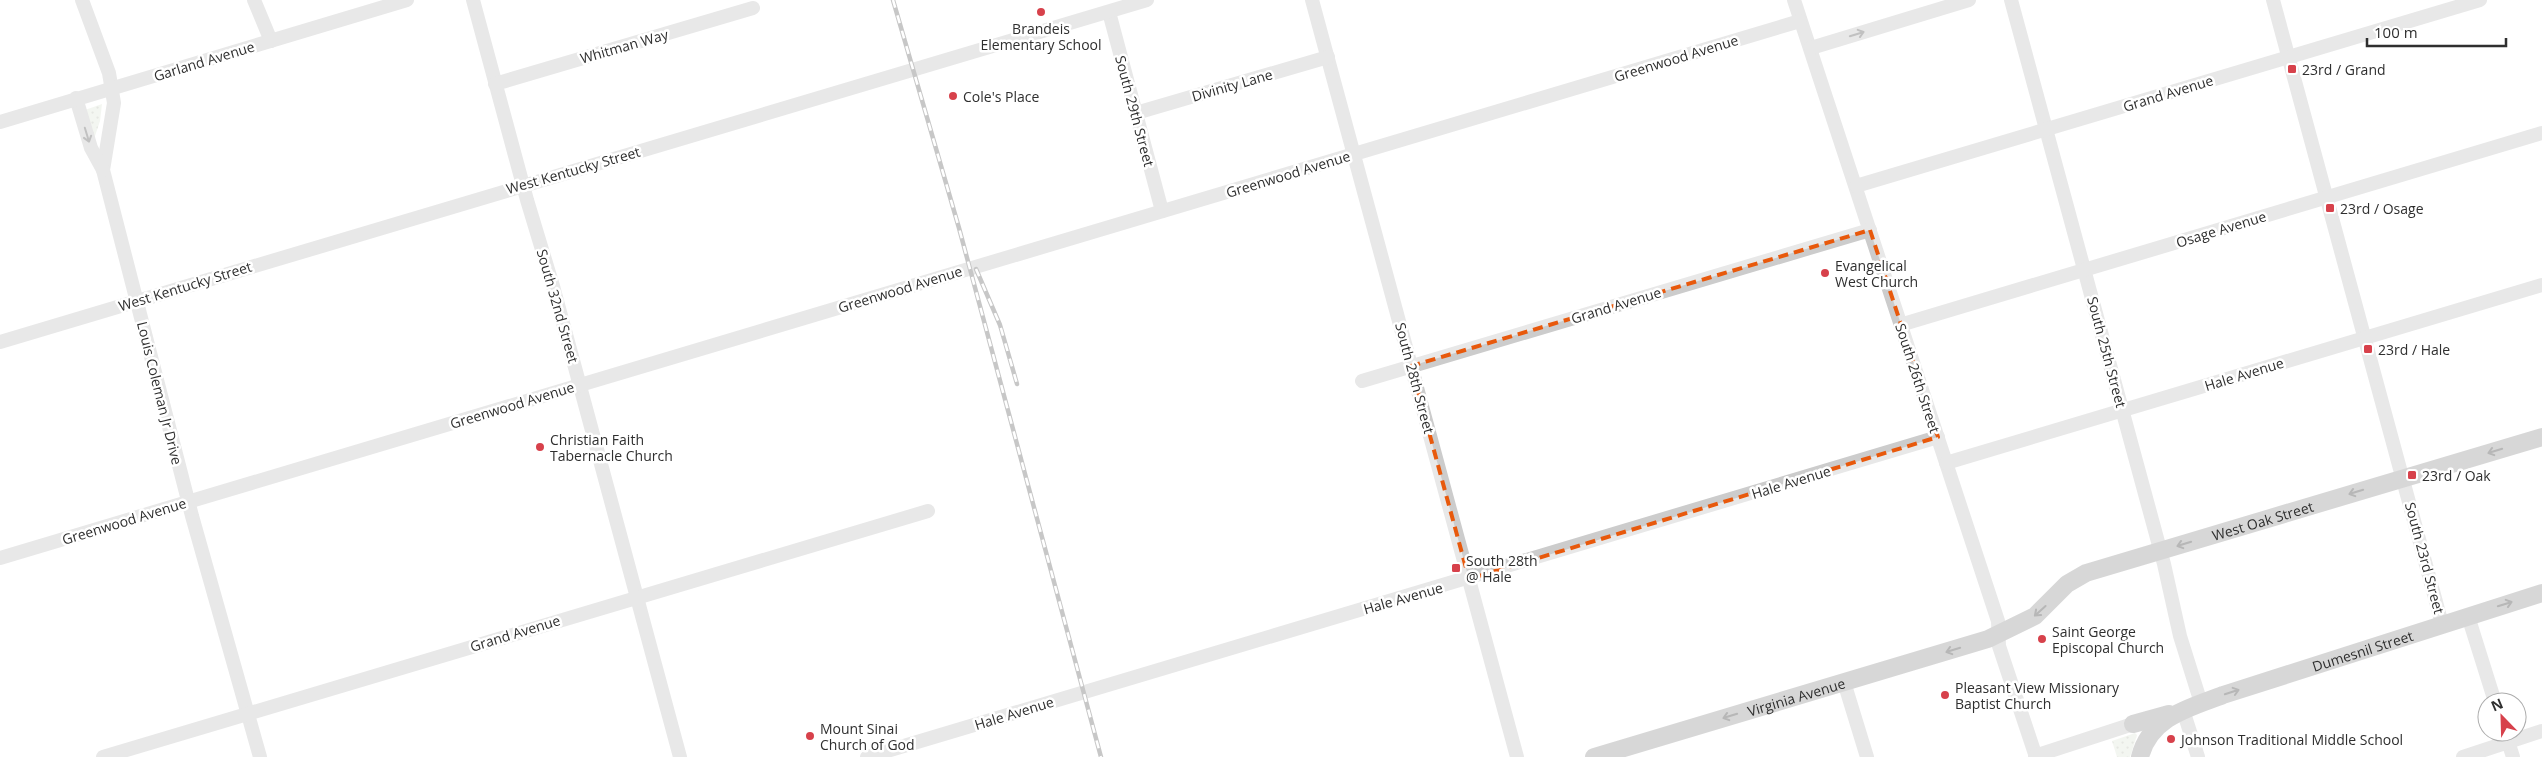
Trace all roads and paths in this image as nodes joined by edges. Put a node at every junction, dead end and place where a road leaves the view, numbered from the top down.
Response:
1 (82, 0) edge
2 (254, 0) edge
3 (408, 0) edge
4 (473, 0) edge
5 (1147, 0) edge
6 (1312, 0) edge
7 (1794, 0) edge
8 (1969, 0) edge
9 (2011, 0) edge
10 (2274, 0) edge
11 (2480, 0) edge
12 (753, 8) dead end
13 (1108, 12) junction
14 (1800, 21) junction
15 (271, 41) junction
16 (1811, 48) junction
17 (1328, 57) junction
18 (2289, 57) junction
19 (495, 84) junction
20 (112, 87) junction
21 (76, 98) junction
22 (1136, 114) junction
23 (0, 122) edge
24 (2046, 129) junction
25 (2542, 133) edge
26 (1354, 154) junction
27 (103, 170) junction
28 (523, 185) junction
29 (1856, 186) junction
30 (2327, 197) junction
31 (1162, 211) junction
32 (1870, 230) junction
33 (2084, 270) junction
34 (2542, 285) edge
35 (137, 301) junction
36 (1900, 325) junction
37 (2365, 338) junction
38 (0, 342) edge
39 (1412, 366) junction
40 (1362, 381) dead end
41 (580, 385) junction
42 (2122, 410) junction
43 (1938, 437) junction
44 (2542, 437) edge
45 (1946, 463) junction
46 (2403, 478) junction
47 (188, 502) junction
48 (928, 510) dead end
49 (2160, 551) junction
50 (0, 558) edge
51 (1469, 579) junction
52 (2542, 593) edge
53 (636, 597) junction
54 (2468, 616) junction
55 (2442, 624) junction
56 (1998, 634) junction
57 (1844, 682) junction
58 (2492, 692) edge
59 (2201, 703) junction
60 (2183, 710) junction
61 (249, 713) junction
62 (2133, 724) joint
63 (2542, 732) edge
64 (2527, 734) edge
65 (2495, 742) edge
66 (2508, 742) edge
67 (2035, 756) edge
68 (103, 757) edge
69 (260, 757) edge
70 (680, 757) edge
71 (867, 757) edge
72 (1517, 757) edge
73 (1594, 757) edge
74 (1867, 757) edge
75 (2140, 757) edge
76 (2198, 757) edge
77 (2462, 757) edge
78 (2513, 757) edge

1 - 20 street, Louis Coleman Jr Drive
2 - 15 street
3 - 15 street, Garland Avenue
4 - 19 street, South 32nd Street
5 - 13 street, West Kentucky Street
6 - 17 street, South 28th Street
7 - 14 street, South 26th Street
16 -> 8 street
9 - 24 street, South 25th Street
10 - 18 street, South 23rd Street
11 - 18 street, Grand Avenue
12 - 19 street, Whitman Way
13 - 22 street, South 29th Street
13 - 28 street, West Kentucky Street
14 - 16 street, South 26th Street
14 - 26 street, Greenwood Avenue
15 - 20 street, Garland Avenue
16 - 29 street, South 26th Street
17 - 22 street, Divinity Lane
17 - 26 street, South 28th Street
18 - 24 street, Grand Avenue
18 - 30 street, South 23rd Street
19 - 28 street, South 32nd Street
20 - 21 street, Garland Avenue
20 - 27 street, Louis Coleman Jr Drive
21 - 23 street, Garland Avenue
21 -> 27 street
22 - 31 street, South 29th Street
24 - 29 street, Grand Avenue
24 - 33 street, South 25th Street
25 - 30 street, Osage Avenue
26 - 31 street, Greenwood Avenue
26 - 39 street, South 28th Street
27 - 35 street, Louis Coleman Jr Drive
28 - 35 street, West Kentucky Street
28 - 41 street, South 32nd Street
29 - 32 street, South 26th Street
30 - 33 street, Osage Avenue
30 - 37 street, South 23rd Street
31 - 41 street, Greenwood Avenue
32 - 36 street, South 26th Street
32 - 39 street, Grand Avenue
33 - 36 street, Osage Avenue
33 - 42 street, South 25th Street
34 - 37 street, Hale Avenue
35 - 38 street, West Kentucky Street
35 - 47 street, Louis Coleman Jr Drive
36 - 43 street, South 26th Street
37 - 42 street, Hale Avenue
37 - 46 street, South 23rd Street
39 - 40 street, Grand Avenue
39 - 51 street, South 28th Street
41 - 47 street, Greenwood Avenue
41 - 53 street, South 32nd Street
42 - 45 street, Hale Avenue
42 - 49 street, South 25th Street
43 - 45 street, South 26th Street
43 - 51 street, Hale Avenue
44 -> 46 main road, West Oak Street
45 - 56 street, South 26th Street
46 -> 49 main road, West Oak Street
46 - 55 street, South 23rd Street
47 - 50 street, Greenwood Avenue
47 - 61 street, Louis Coleman Jr Drive
48 - 53 street, Grand Avenue
49 -> 56 main road, West Oak Street
49 - 59 street, South 25th Street
51 - 71 street, Hale Avenue
51 - 72 street, South 28th Street
54 -> 52 main road, Dumesnil Street
53 - 61 street, Grand Avenue
53 - 70 street, South 32nd Street
54 - 55 main road, Dumesnil Street
54 - 58 street
59 -> 55 main road, Dumesnil Street
56 -> 57 main road, Virginia Avenue
56 - 67 street, South 26th Street
57 -> 73 main road, Virginia Avenue
57 - 74 street
59 - 60 main road, Dumesnil Street
60 - 62 main road, Dumesnil Street
60 - 75 main road, Dumesnil Street
60 - 76 street
61 - 68 street, Grand Avenue
61 - 69 street, Louis Coleman Jr Drive
62 - 67 street, Dumesnil Street
63 - 64 street
65 - 77 street
66 - 78 street

